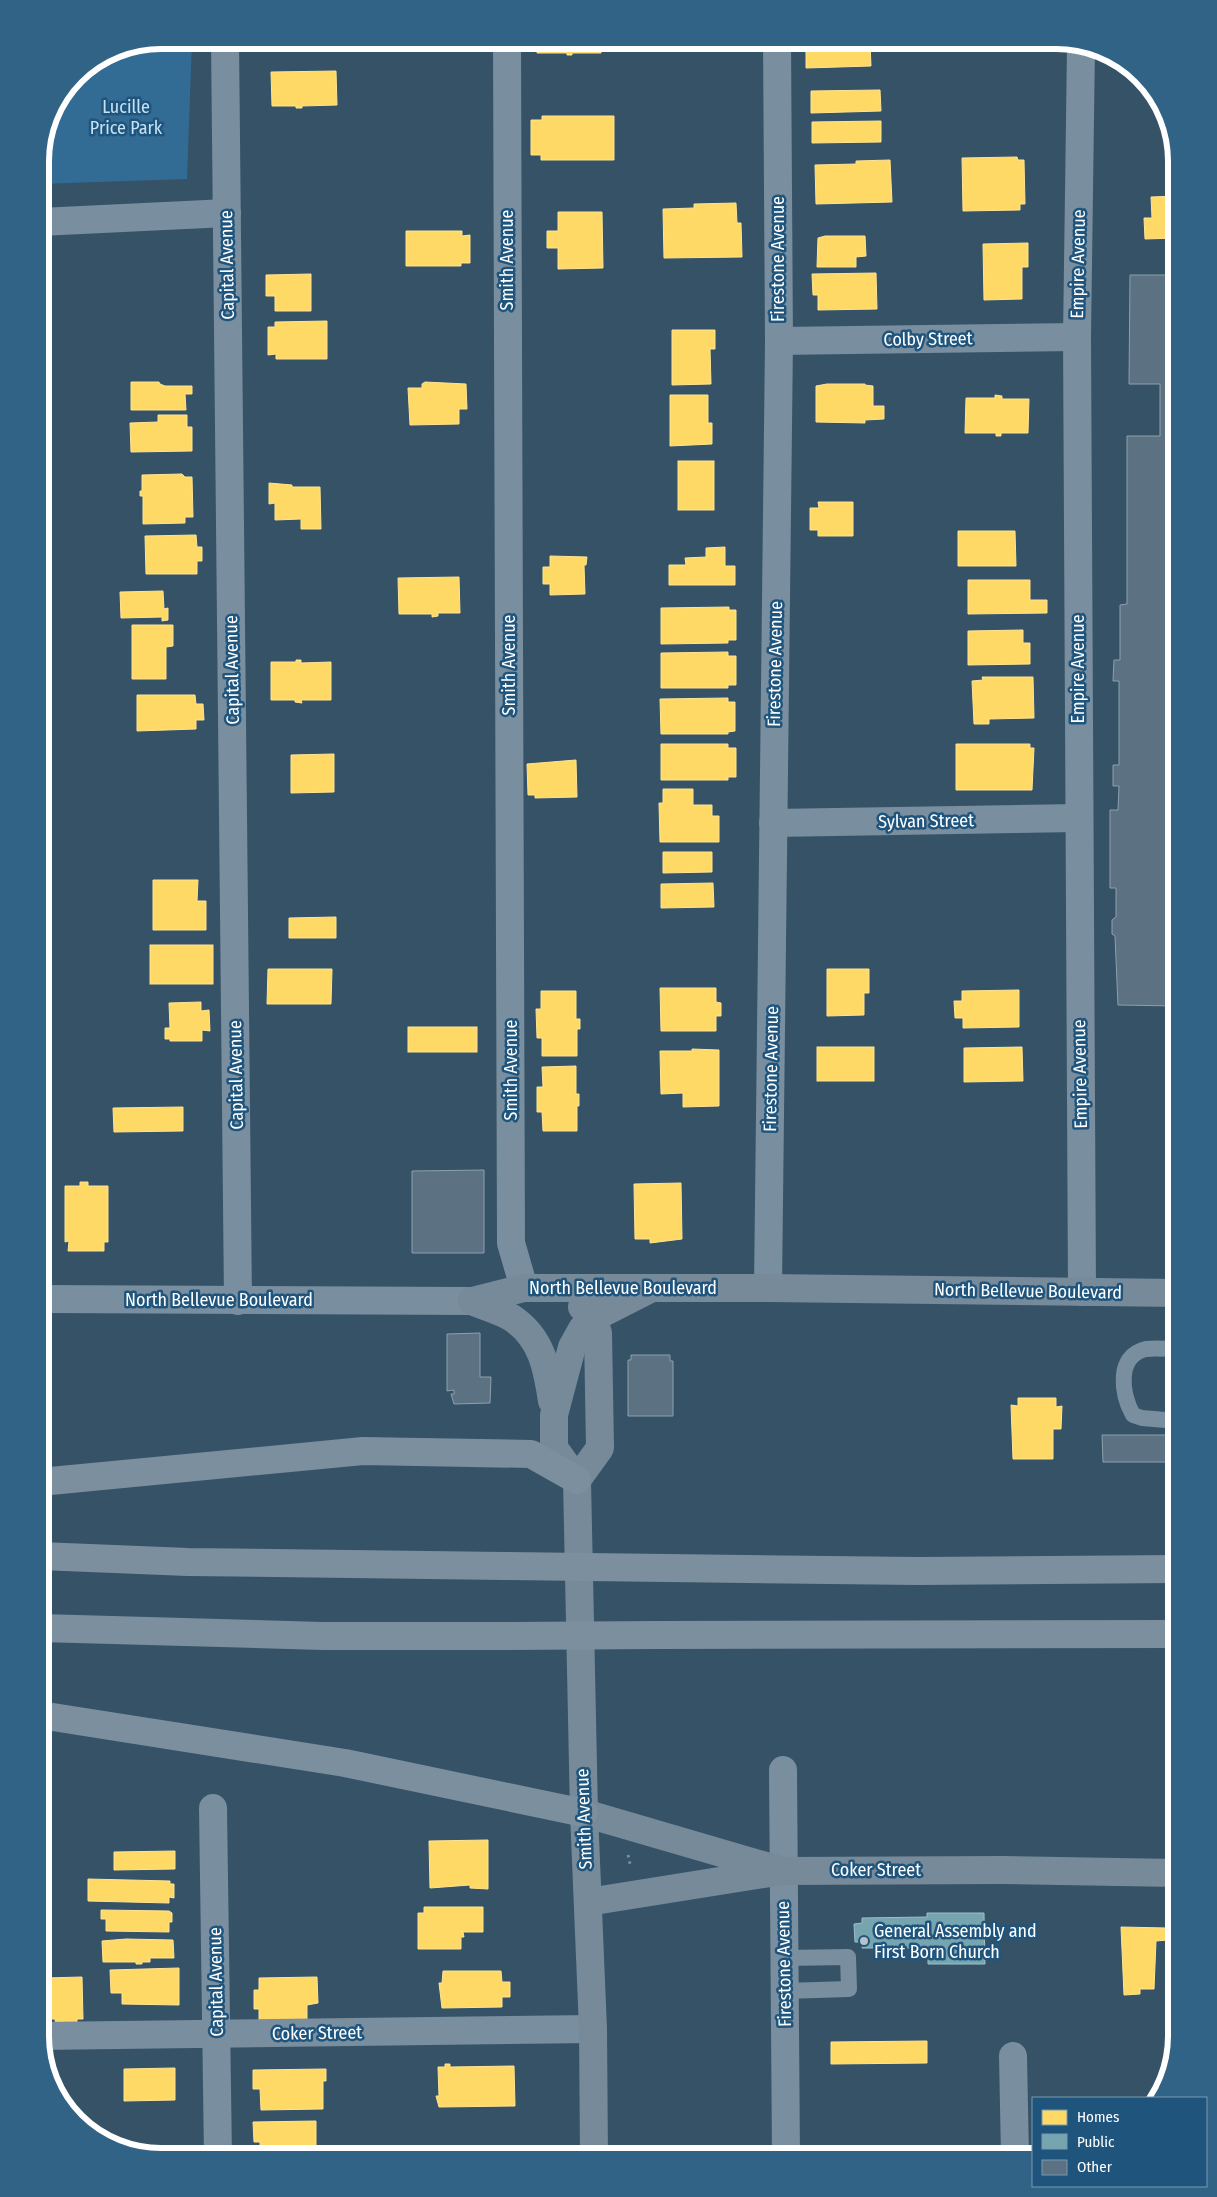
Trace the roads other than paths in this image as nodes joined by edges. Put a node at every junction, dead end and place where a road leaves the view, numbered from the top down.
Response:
1 (224, 49) edge
2 (507, 49) edge
3 (777, 49) edge
4 (1081, 52) edge
5 (226, 213) junction
6 (49, 222) edge
7 (1077, 337) junction
8 (779, 341) junction
9 (1078, 818) junction
10 (773, 823) junction
11 (524, 1288) junction
12 (551, 1288) junction
13 (652, 1288) junction
14 (768, 1288) junction
15 (1082, 1292) junction
16 (1168, 1293) edge
17 (49, 1299) edge
18 (238, 1301) junction
19 (472, 1301) junction
20 (593, 1318) junction
21 (1168, 1349) edge
22 (554, 1415) junction
23 (1168, 1420) edge
24 (577, 1480) junction
25 (49, 1481) edge
26 (49, 1556) edge
27 (1168, 1570) edge
28 (49, 1628) edge
29 (1168, 1634) edge
30 (49, 1716) edge
31 (783, 1770) dead end
32 (212, 1808) dead end
33 (584, 1813) junction
34 (783, 1870) junction
35 (1168, 1873) edge
36 (588, 1902) junction
37 (784, 1958) junction
38 (785, 1991) junction
39 (594, 2029) junction
40 (217, 2035) junction
41 (49, 2036) edge
42 (1013, 2056) dead end
43 (218, 2148) edge
44 (594, 2148) edge
45 (786, 2148) edge
46 (1015, 2148) edge

1 - 5 street, Capital Avenue
2 - 11 street, Smith Avenue
3 - 8 street, Firestone Avenue
4 - 7 street, Empire Avenue
5 - 6 street
5 - 18 street, Capital Avenue
7 - 8 street, Colby Street
7 - 9 street, Empire Avenue
8 - 10 street, Firestone Avenue
9 - 10 street, Sylvan Street
9 - 15 street, Empire Avenue
10 - 14 street, Firestone Avenue
11 - 12 main road, North Bellevue Boulevard
11 - 19 main road, North Bellevue Boulevard
12 - 13 main road, North Bellevue Boulevard
12 - 20 main road
13 - 14 main road, North Bellevue Boulevard
13 - 20 main road
14 - 15 main road, North Bellevue Boulevard
15 - 16 main road, North Bellevue Boulevard
17 - 18 street, North Bellevue Boulevard
18 - 19 street, North Bellevue Boulevard
19 - 22 main road
20 - 22 main road
20 - 24 main road
21 - 23 lane
22 - 24 main road
24 - 25 highway
24 - 33 main road, Smith Avenue
26 - 27 highway, bridge
28 - 29 highway, bridge
30 - 33 highway
31 - 34 street, Firestone Avenue
32 - 40 street, Capital Avenue
33 - 34 main road, Coker Street
33 - 36 main road, Smith Avenue
34 - 35 main road, Coker Street
34 - 36 main road
34 - 37 street, Firestone Avenue
36 - 39 main road, Smith Avenue
37 - 38 street, Firestone Avenue
37 - 38 lane
38 - 45 street, Firestone Avenue
39 - 40 street, Coker Street
39 - 44 main road, Smith Avenue
40 - 41 street, Coker Street
40 - 43 street, Capital Avenue
42 - 46 street

